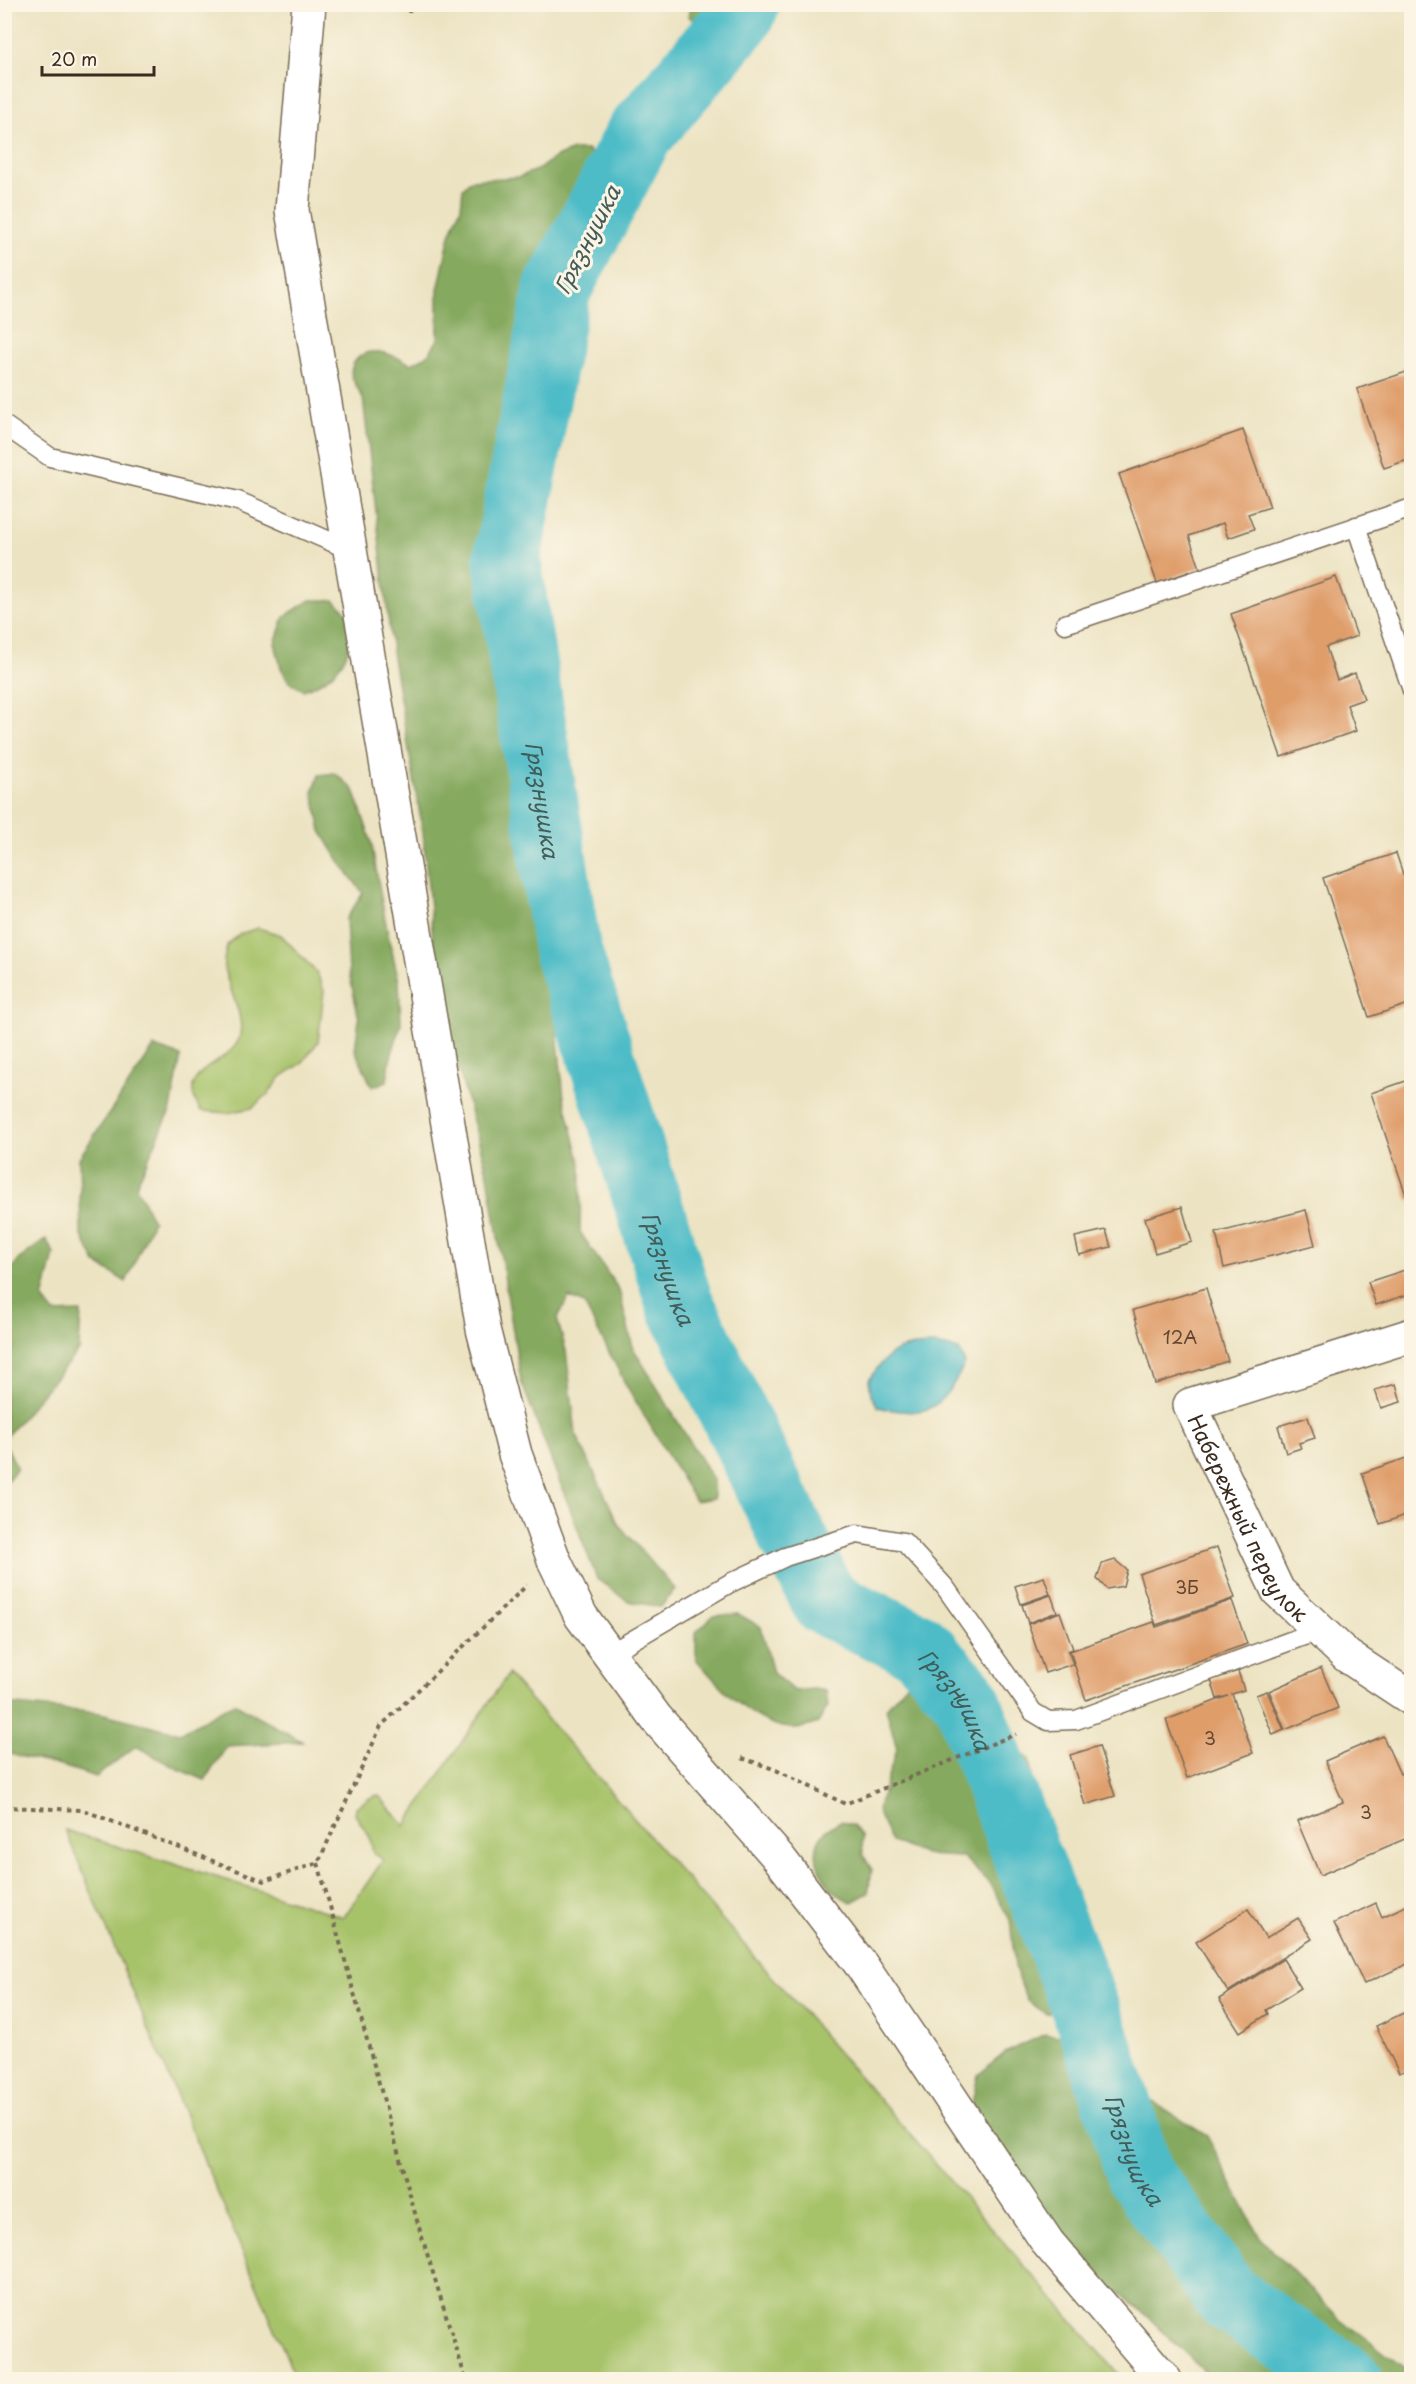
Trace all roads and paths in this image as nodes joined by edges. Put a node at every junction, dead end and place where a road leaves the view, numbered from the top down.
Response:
1 (309, 4) edge
2 (410, 4) edge
3 (409, 13) dead end
4 (4, 425) edge
5 (1412, 508) edge
6 (1356, 526) junction
7 (350, 550) junction
8 (1065, 624) dead end
9 (1412, 690) edge
10 (1412, 1335) edge
11 (554, 1560) junction
12 (1320, 1630) junction
13 (609, 1654) junction
14 (1412, 1699) edge
15 (1008, 1737) dead end
16 (734, 1755) dead end
17 (4, 1807) edge
18 (318, 1863) junction
19 (466, 2379) edge
20 (1166, 2379) edge

1 - 7 street
2 - 3 path
4 - 7 lane
5 - 6 lane
6 - 8 lane
6 - 9 lane
7 - 11 street
10 - 12 street, Набережный переулок
11 - 13 street
11 - 18 path
12 - 13 lane
12 - 14 street, Набережный переулок
13 - 20 street
15 - 16 path
17 - 18 path
18 - 19 path

